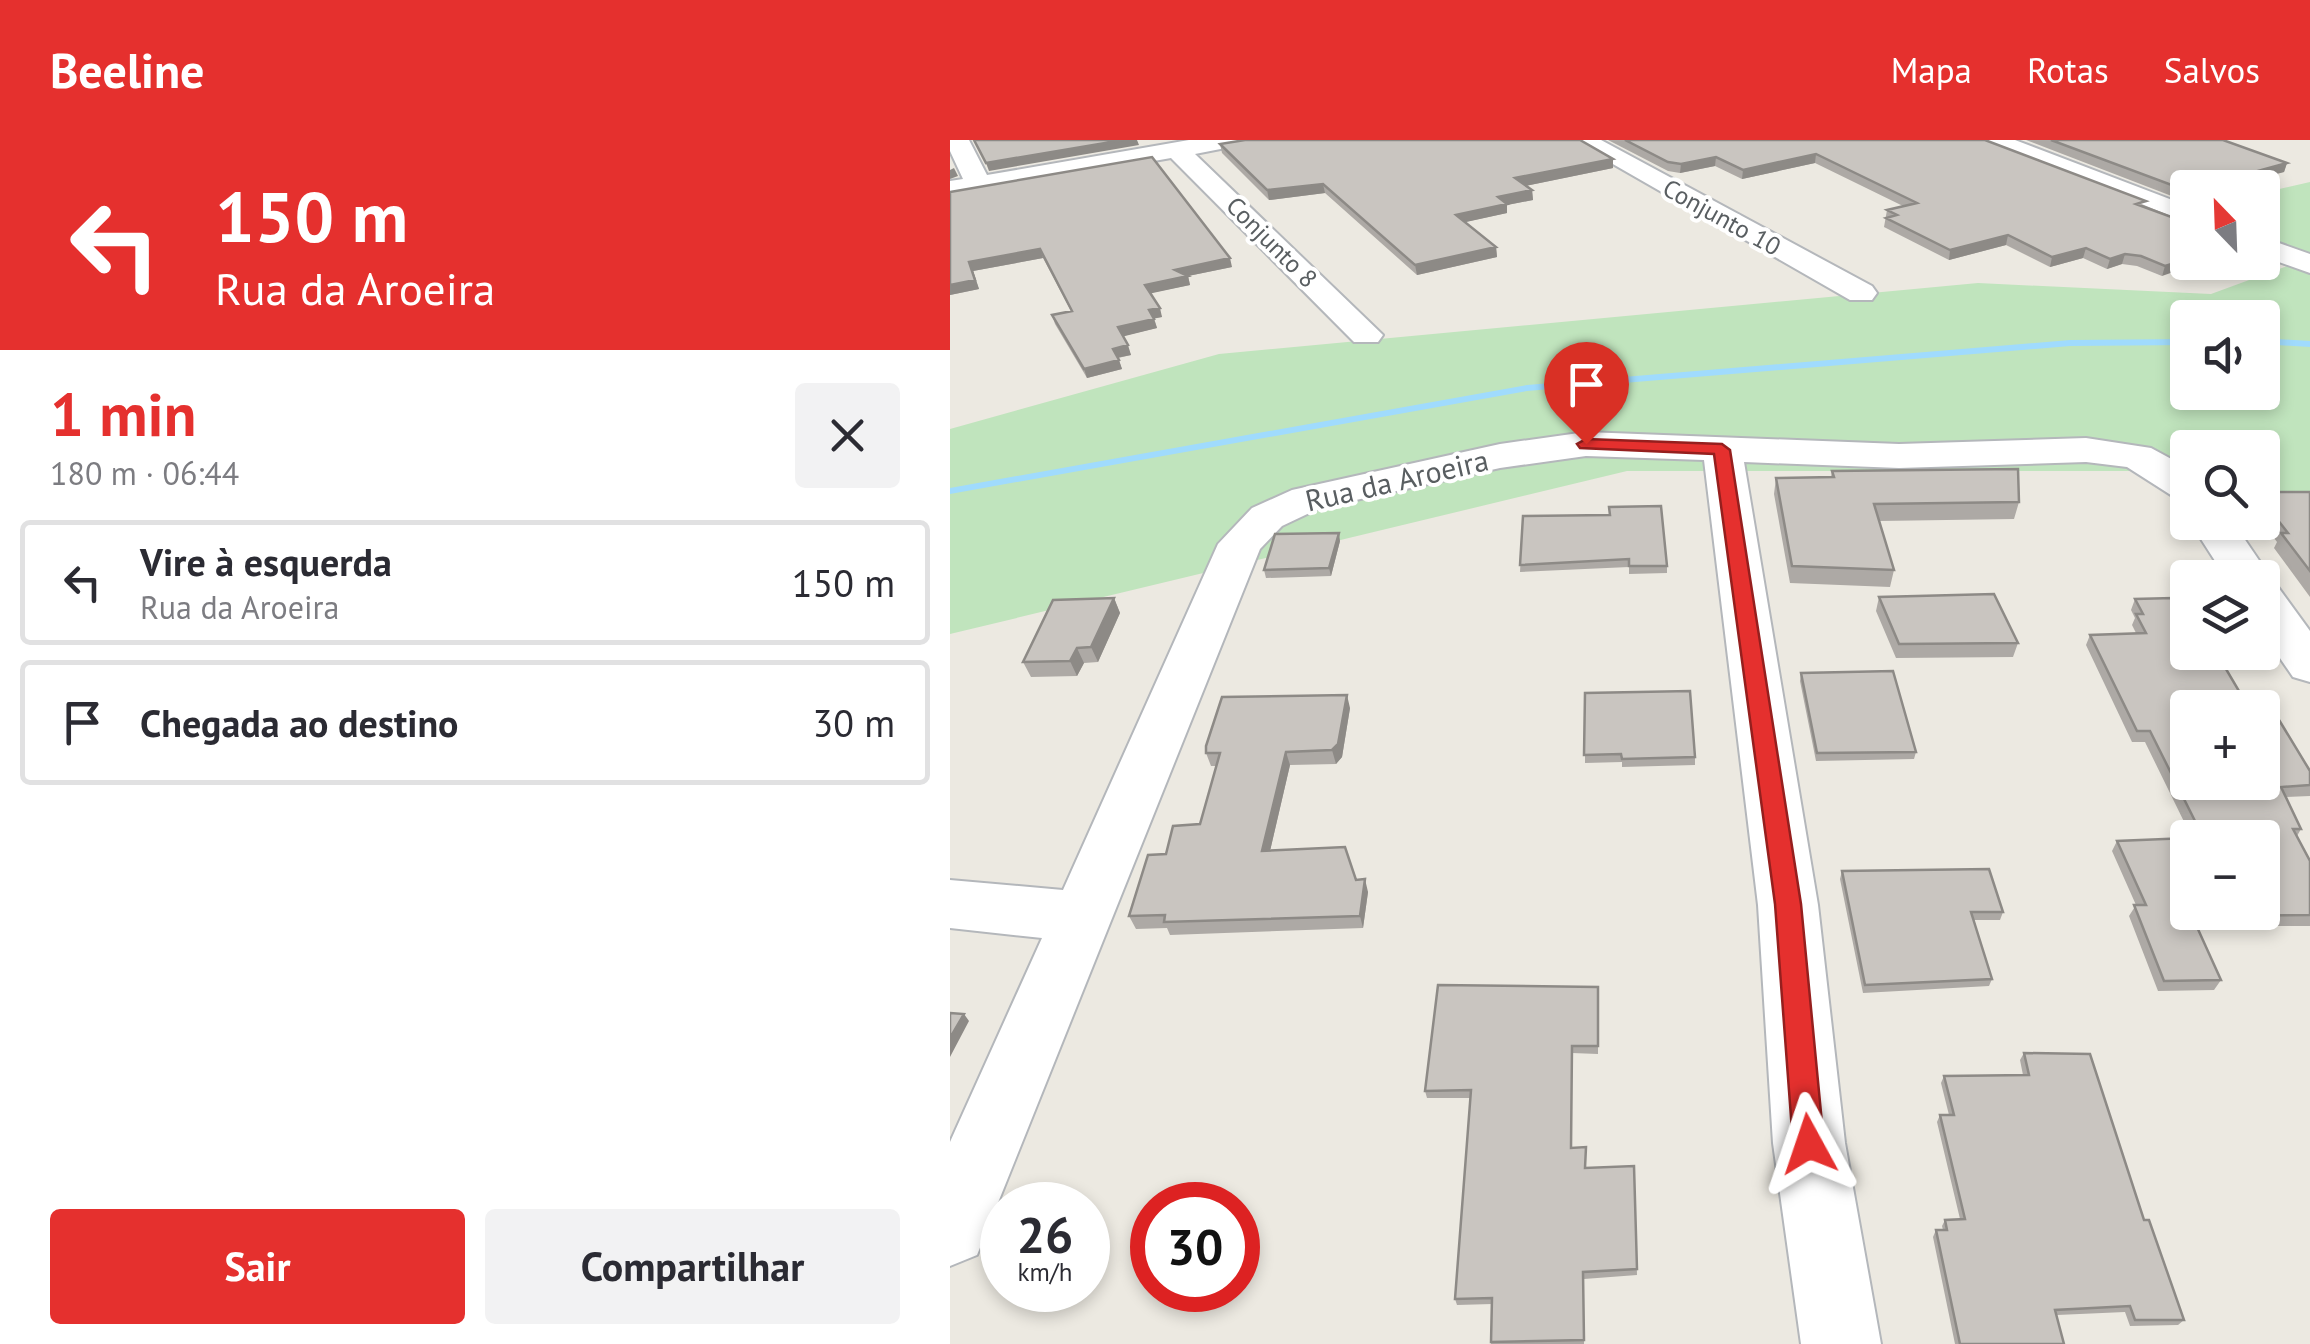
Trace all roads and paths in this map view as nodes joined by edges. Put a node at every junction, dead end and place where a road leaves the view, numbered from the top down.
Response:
1 (957, 140) edge
2 (1232, 140) edge
3 (1583, 140) edge
4 (1993, 140) edge
5 (1177, 150) junction
6 (979, 184) junction
7 (950, 189) edge
8 (2170, 209) edge
9 (2280, 253) edge
10 (2310, 264) edge
11 (1861, 293) dead end
12 (1366, 335) dead end
13 (1722, 450) junction
14 (2170, 475) edge
15 (2280, 623) edge
16 (2310, 666) edge
17 (950, 904) edge
18 (1082, 917) junction
19 (950, 1228) edge
20 (1841, 1344) edge

1 - 6 street
2 - 5 street
3 - 11 street, Conjunto 10
4 - 8 street
5 - 6 street
5 - 12 street, Conjunto 8
6 - 7 street
9 - 10 street
13 - 14 street, Rua da Aroeira
13 - 18 street, Rua da Aroeira
13 - 20 street
15 - 16 street
17 - 18 street
18 - 19 street, Rua da Aroeira

